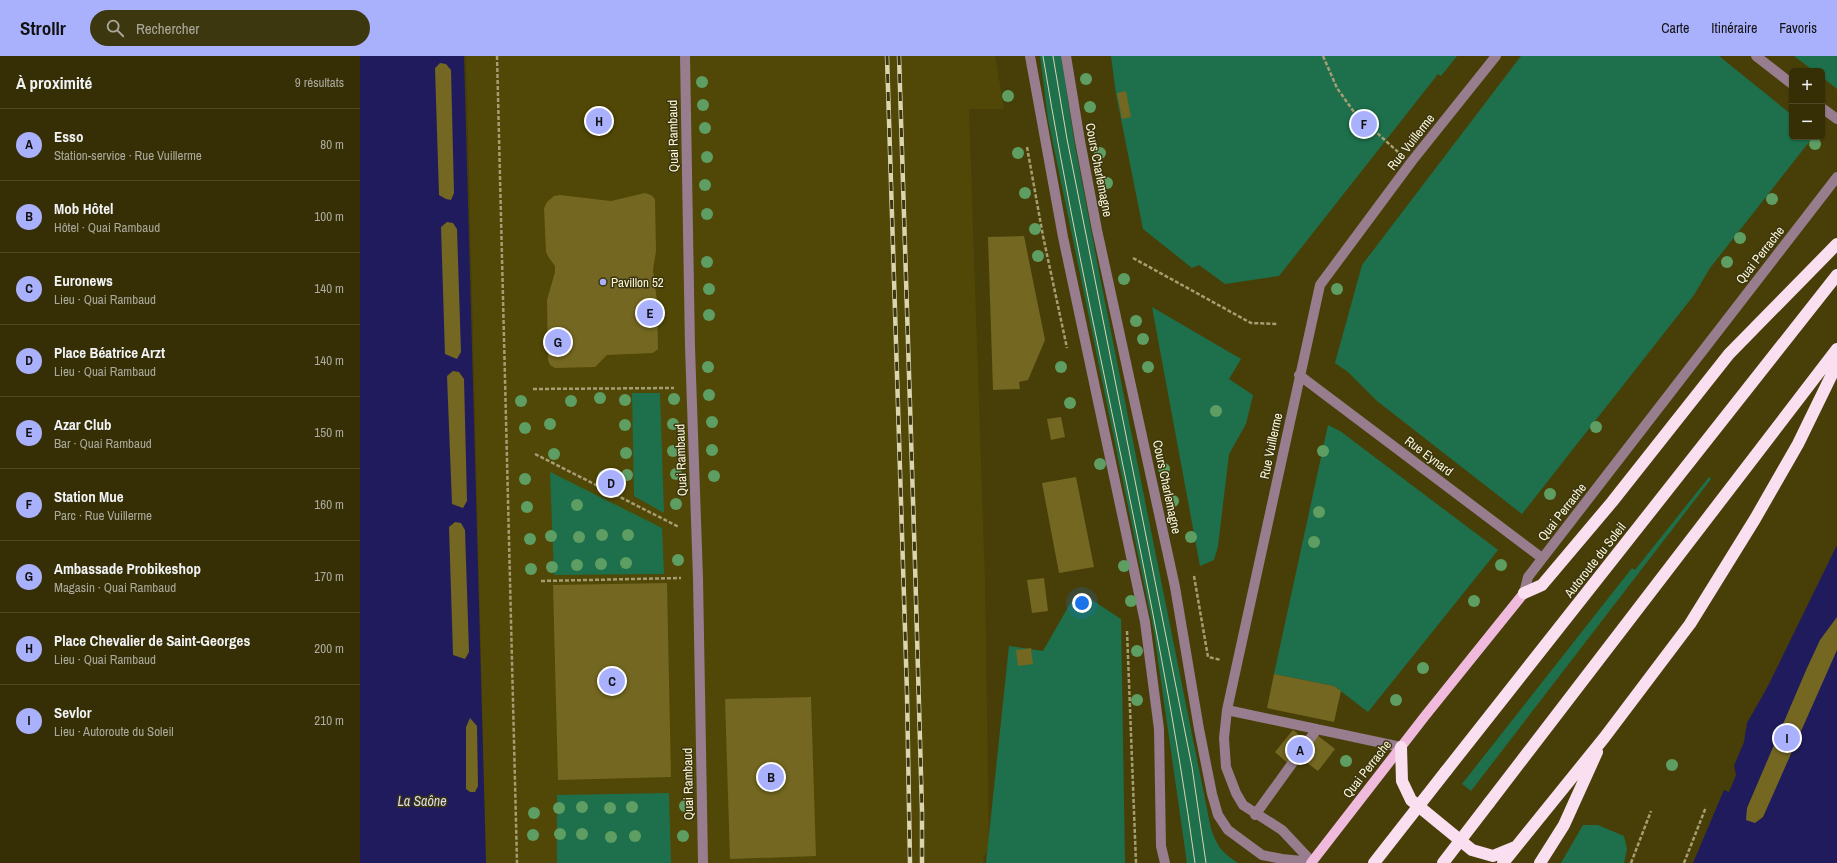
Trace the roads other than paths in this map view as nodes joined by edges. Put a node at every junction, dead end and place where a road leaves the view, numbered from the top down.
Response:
1 (685, 56) edge
2 (1030, 56) edge
3 (1066, 56) edge
4 (1496, 56) edge
5 (1756, 56) edge
6 (1789, 82) edge
7 (1825, 110) edge
8 (1837, 119) edge
9 (1837, 177) edge
10 (1837, 244) edge
11 (1837, 275) edge
12 (1837, 349) edge
13 (1837, 364) edge
14 (1299, 376) junction
15 (1542, 558) junction
16 (1524, 593) junction
17 (1227, 710) junction
18 (1317, 729) junction
19 (1604, 738) junction
20 (1401, 748) junction
21 (1255, 815) junction
22 (1162, 846) junction
23 (1515, 847) junction
24 (703, 863) edge
25 (1160, 863) edge
26 (1165, 863) edge
27 (1312, 863) edge
28 (1374, 863) edge
29 (1442, 863) edge
30 (1503, 863) edge
31 (1540, 863) edge

1 - 24 street, Quai Rambaud
2 - 22 street
3 - 27 street, Cours Charlemagne
4 - 14 street, Rue Vuillerme
5 - 6 street
7 - 8 street
9 - 15 street, Quai Perrache
10 - 16 highway
11 - 28 highway, Autoroute du Soleil, bridge
12 - 29 highway, bridge
13 - 19 highway
14 - 15 street, Rue Eynard
14 - 17 street, Rue Vuillerme
15 - 16 street, Quai Perrache
16 - 20 main road, Quai Perrache
17 - 18 street
17 - 21 street, Rue Vuillerme
18 - 20 street
18 - 21 street
19 - 23 highway
19 - 31 highway
20 - 23 highway
20 - 27 main road, Quai Perrache
21 - 27 street, Rue Vuillerme
22 - 25 street
22 - 26 street
23 - 30 highway

